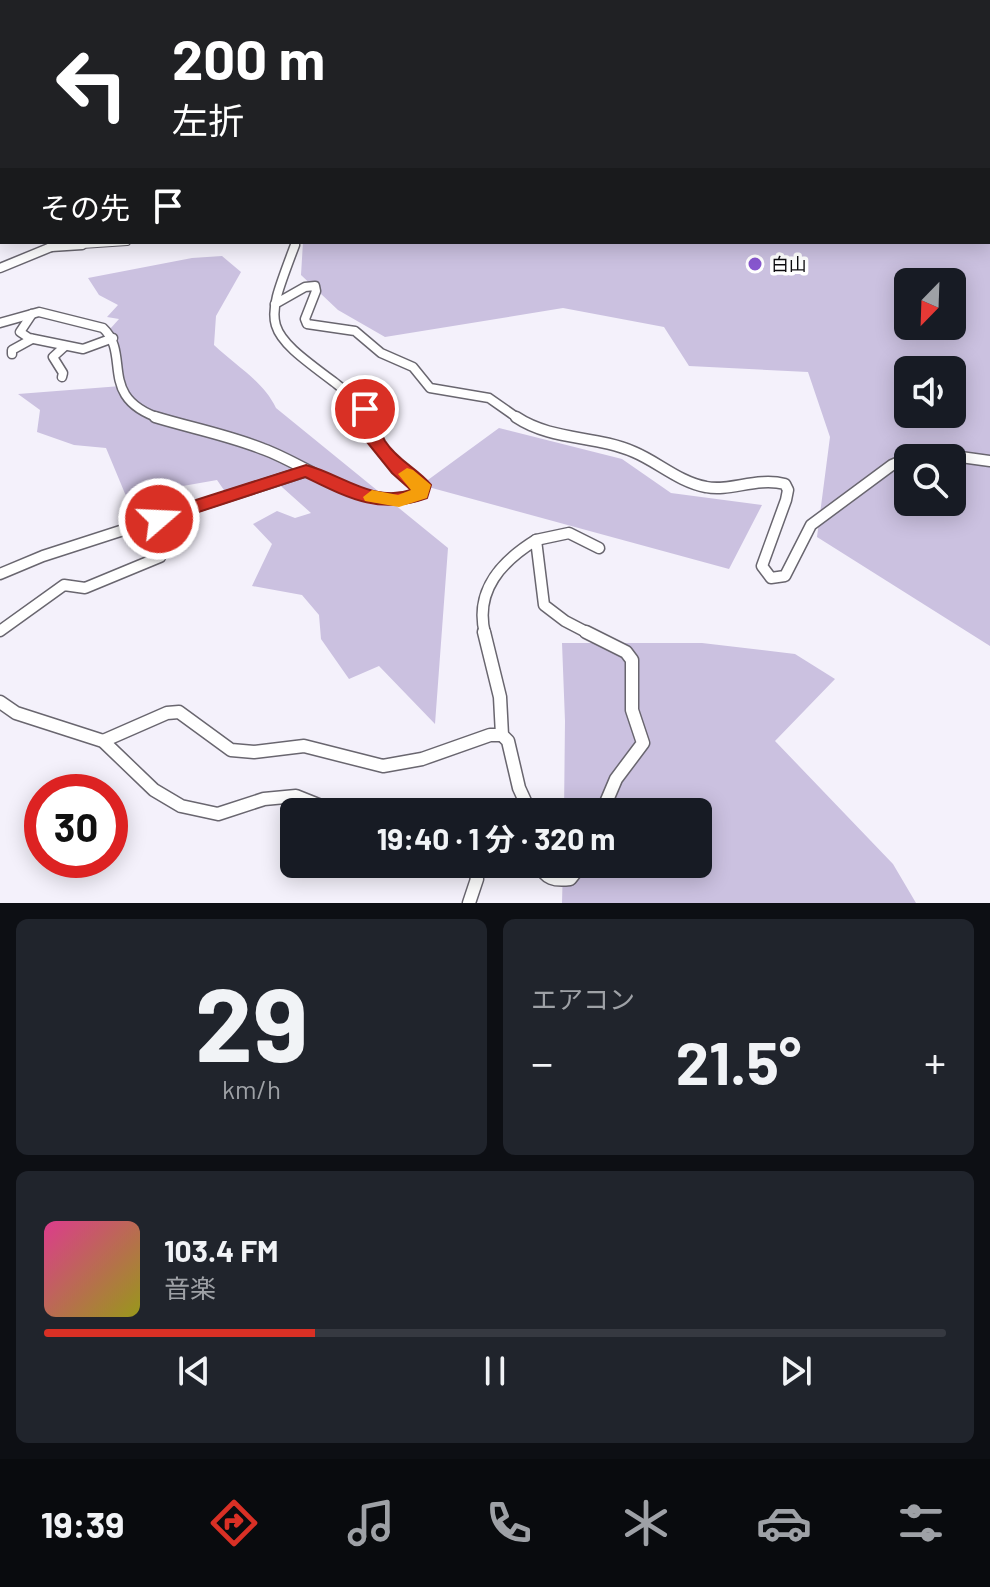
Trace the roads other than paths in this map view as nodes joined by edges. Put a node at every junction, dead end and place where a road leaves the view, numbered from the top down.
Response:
1 (57, 244) edge
2 (97, 244) edge
3 (295, 244) edge
4 (51, 247) junction
5 (0, 268) edge
6 (275, 304) junction
7 (32, 314) junction
8 (0, 323) edge
9 (113, 338) junction
10 (32, 339) junction
11 (64, 347) junction
12 (12, 354) dead end
13 (62, 377) dead end
14 (966, 458) edge
15 (990, 461) edge
16 (894, 464) edge
17 (306, 471) junction
18 (536, 540) junction
19 (599, 548) dead end
20 (160, 557) dead end
21 (0, 574) edge
22 (0, 631) edge
23 (0, 702) edge
24 (502, 735) junction
25 (103, 741) junction
26 (301, 798) edge
27 (524, 798) edge
28 (608, 798) edge
29 (477, 878) edge
30 (550, 878) edge
31 (571, 878) edge
32 (469, 903) edge

1 - 4 street
2 - 4 street
3 - 6 street
4 - 5 street
6 - 16 street
6 - 17 street
7 - 8 street
7 - 9 street
7 - 10 street
9 - 11 street
9 - 17 street
10 - 11 street
10 - 12 street
11 - 13 street
14 - 15 street
17 - 21 street
18 - 19 street
18 - 24 street
18 - 28 street
20 - 22 street
23 - 25 street
24 - 25 street
24 - 27 street
25 - 26 street
29 - 32 street
30 - 31 street

